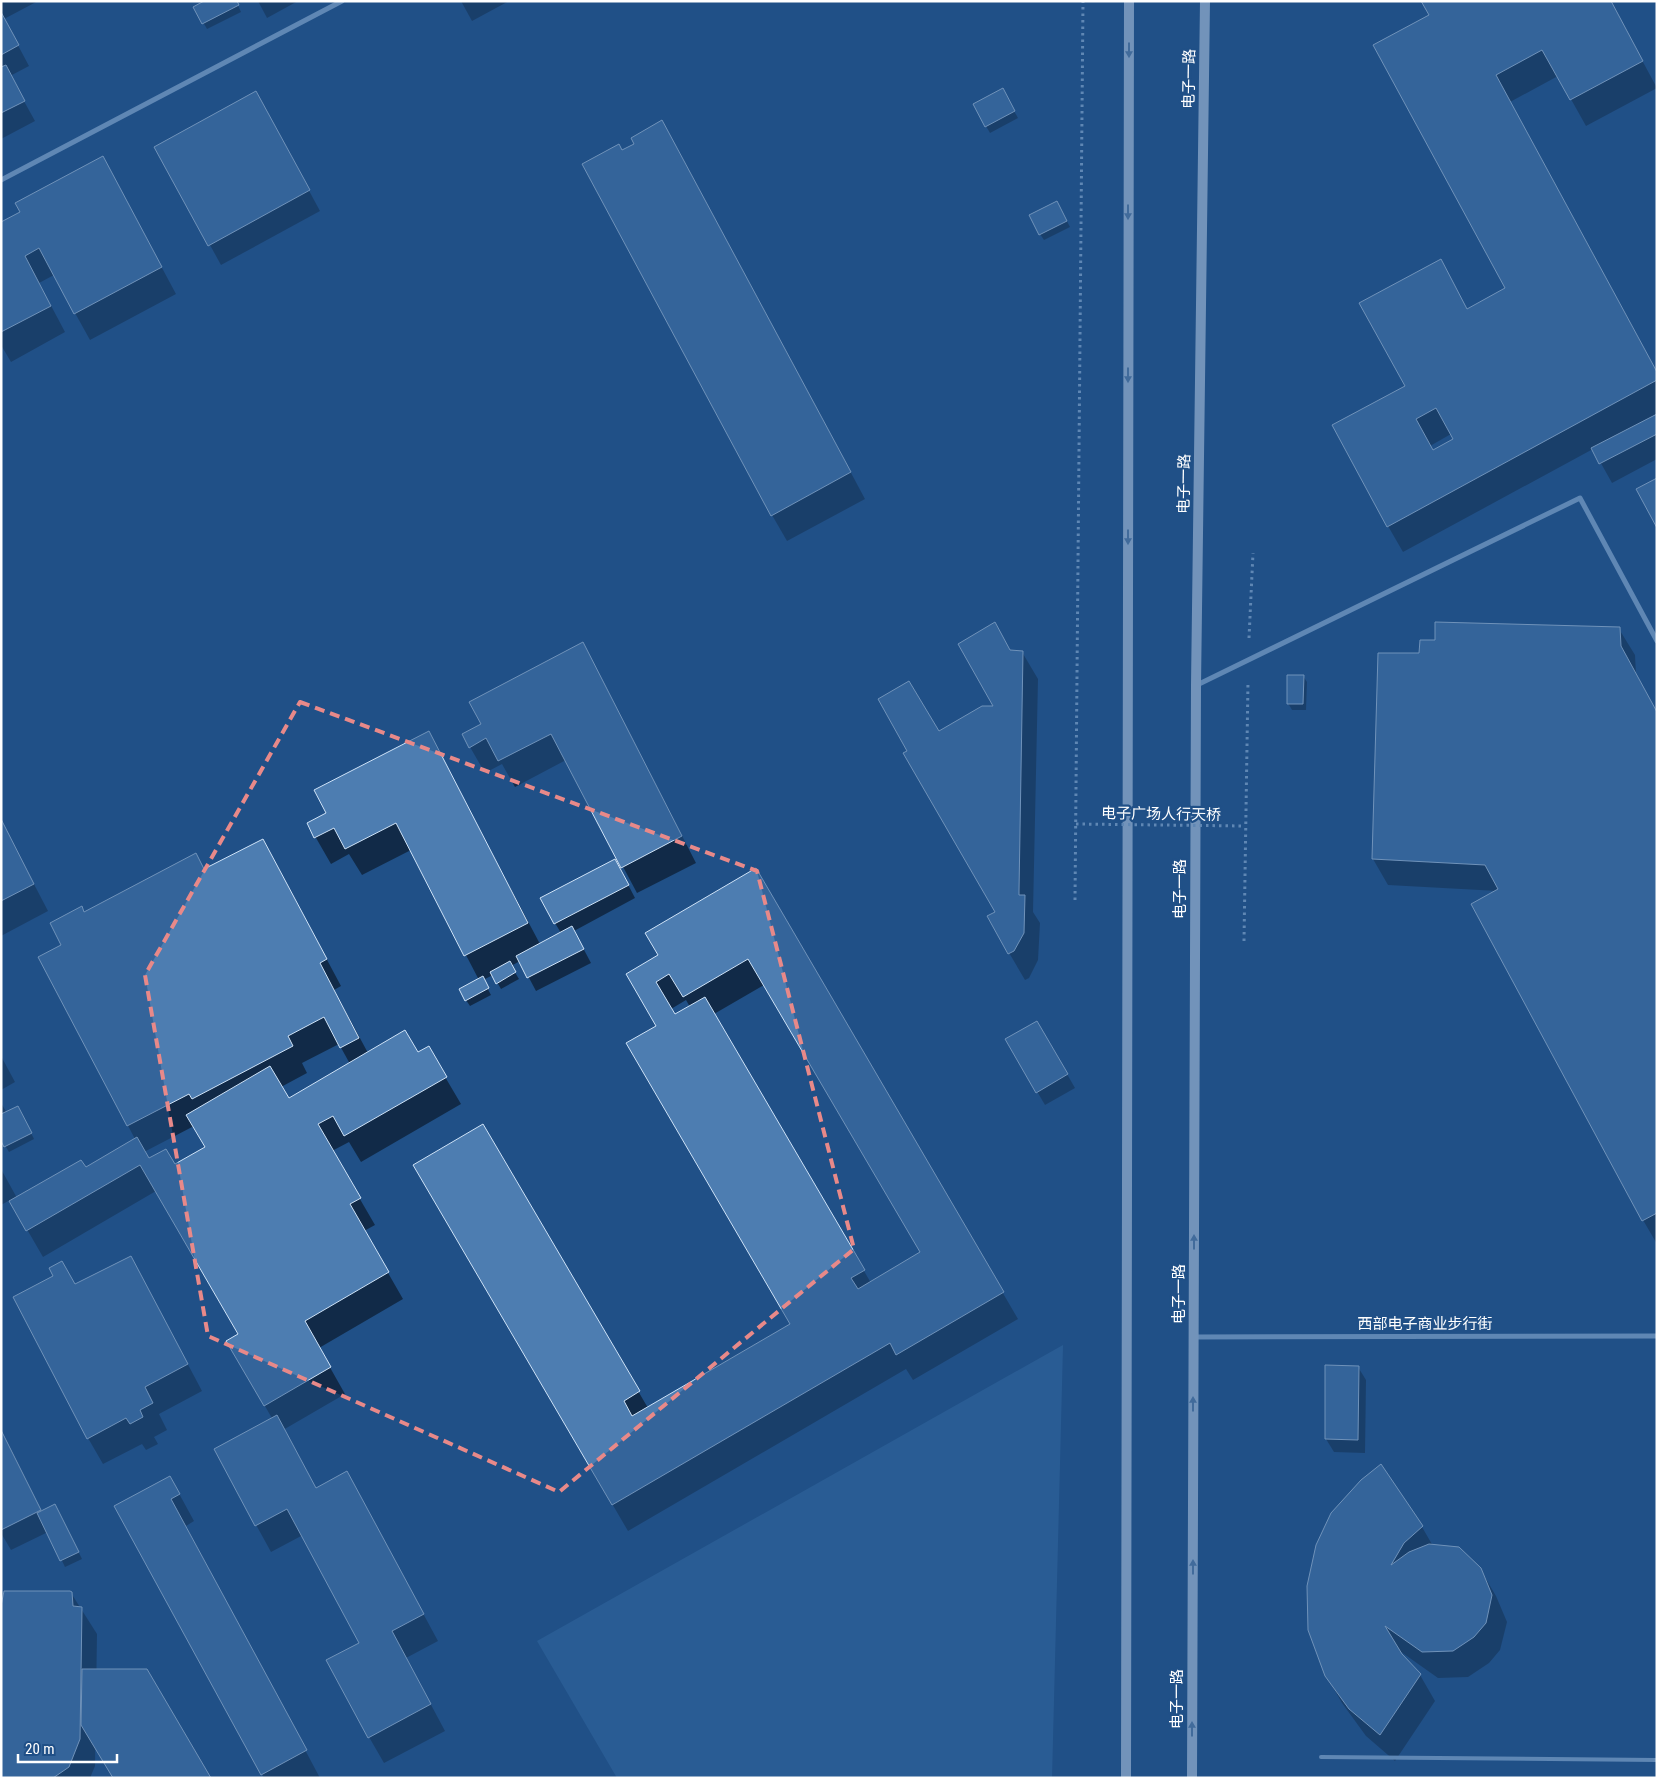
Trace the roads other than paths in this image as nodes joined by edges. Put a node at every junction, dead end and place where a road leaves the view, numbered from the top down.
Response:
1 (342, 1) edge
2 (1129, 1) edge
3 (1205, 1) edge
4 (1, 180) edge
5 (1657, 641) edge
6 (1196, 685) junction
7 (1657, 1336) edge
8 (1194, 1337) junction
9 (1321, 1757) dead end
10 (1657, 1760) edge
11 (1126, 1778) edge
12 (1192, 1778) edge

1 - 4 street
2 -> 11 main road
3 - 6 main road, 电子一路
5 - 6 street
8 -> 6 main road, 电子一路
7 - 8 street, 西部电子商业步行街
12 -> 8 main road, 电子一路
9 - 10 lane

